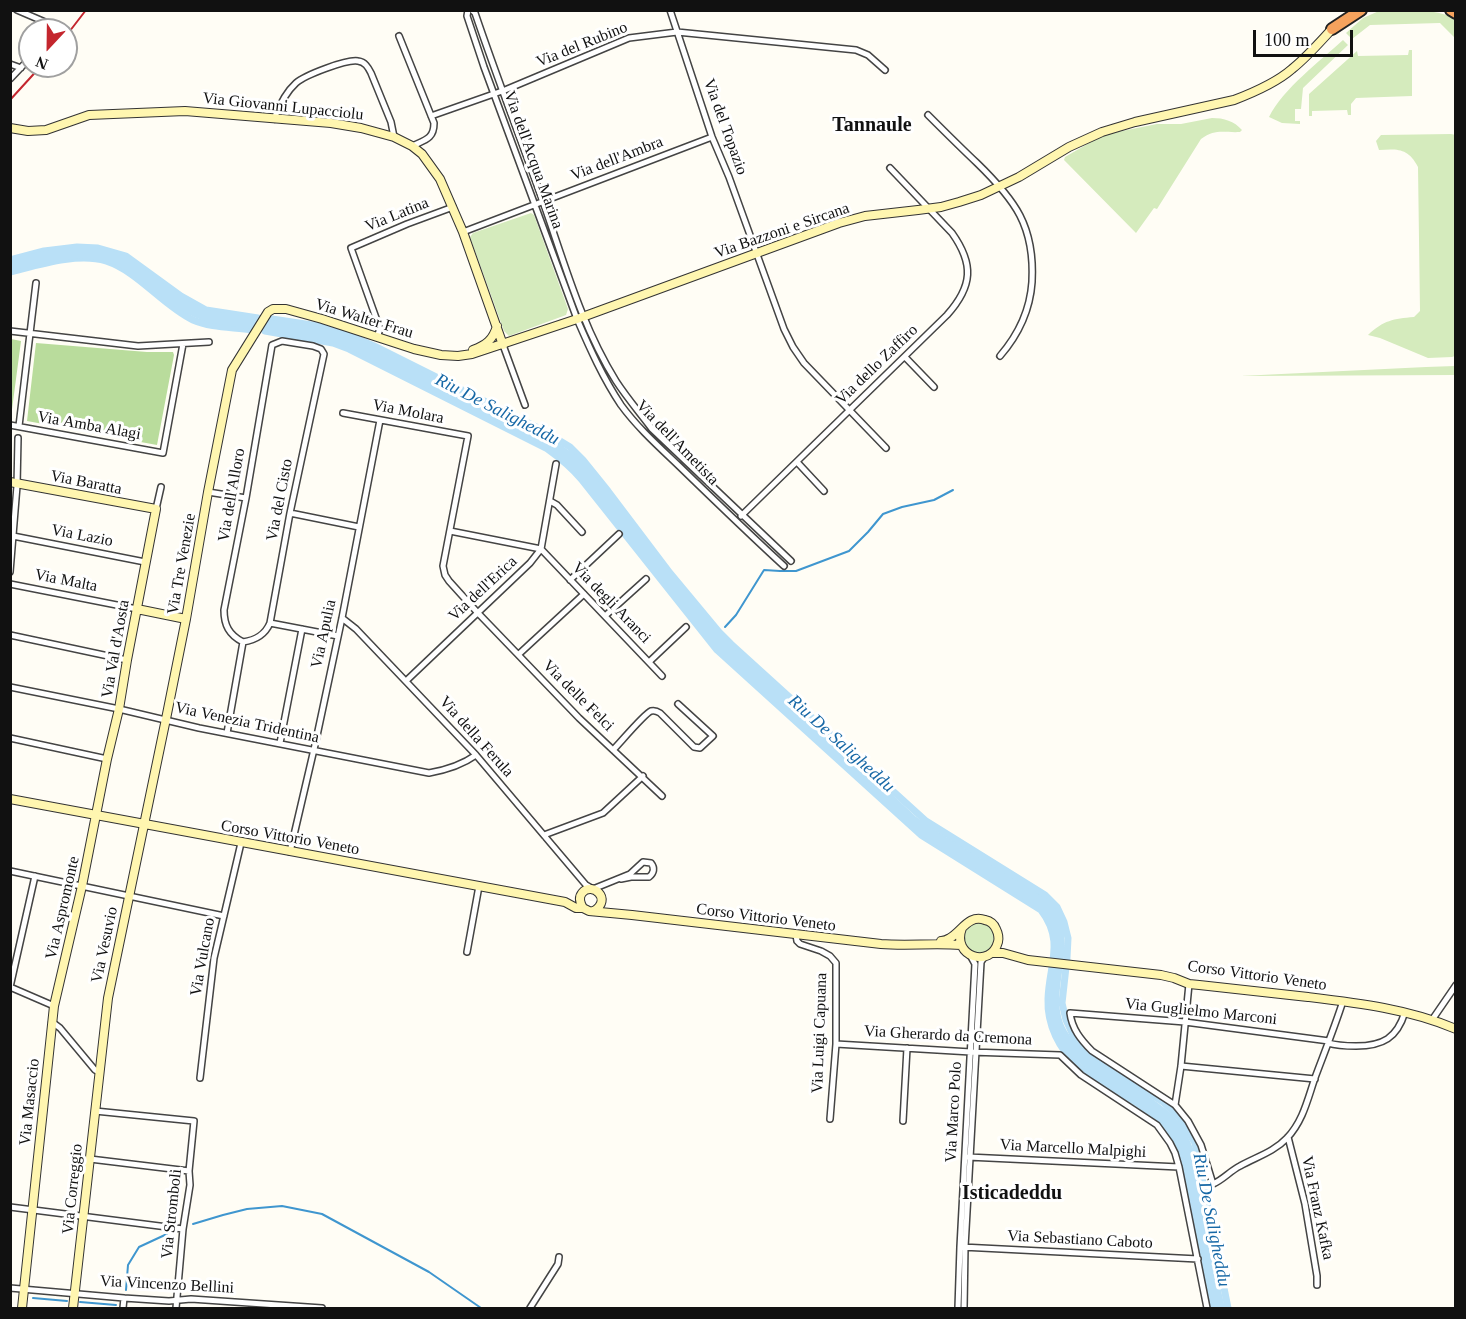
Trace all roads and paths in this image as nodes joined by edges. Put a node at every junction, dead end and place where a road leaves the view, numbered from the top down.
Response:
1 (17, 10) edge
2 (468, 10) edge
3 (472, 10) edge
4 (670, 10) edge
5 (1347, 10) edge
6 (1352, 10) edge
7 (1361, 10) edge
8 (1451, 10) edge
9 (1455, 13) edge
10 (36, 18) edge
11 (1332, 29) junction
12 (677, 32) junction
13 (399, 36) dead end
14 (885, 70) dead end
15 (502, 91) junction
16 (495, 94) junction
17 (928, 115) dead end
18 (431, 116) junction
19 (274, 119) junction
20 (10, 128) edge
21 (394, 137) junction
22 (712, 137) junction
23 (412, 146) junction
24 (890, 168) dead end
25 (1000, 186) junction
26 (543, 202) junction
27 (535, 204) junction
28 (453, 207) junction
29 (929, 209) junction
30 (463, 232) junction
31 (756, 253) junction
32 (36, 283) dead end
33 (266, 315) joint
34 (581, 318) junction
35 (497, 326) junction
36 (10, 332) edge
37 (30, 334) junction
38 (377, 337) junction
39 (208, 342) dead end
40 (183, 344) junction
41 (272, 345) joint
42 (503, 345) junction
43 (458, 356) junction
44 (1000, 356) dead end
45 (904, 357) junction
46 (934, 387) dead end
47 (525, 405) dead end
48 (850, 410) junction
49 (343, 413) dead end
50 (380, 420) junction
51 (10, 425) edge
52 (19, 426) junction
53 (468, 436) joint
54 (18, 438) dead end
55 (886, 448) dead end
56 (797, 462) junction
57 (556, 464) dead end
58 (14, 483) edge
59 (161, 487) dead end
60 (208, 492) junction
61 (824, 492) dead end
62 (246, 498) junction
63 (550, 501) junction
64 (156, 510) junction
65 (290, 513) junction
66 (741, 515) junction
67 (735, 521) junction
68 (359, 526) junction
69 (450, 531) junction
70 (13, 532) edge
71 (582, 532) dead end
72 (619, 534) dead end
73 (541, 549) junction
74 (791, 561) dead end
75 (145, 562) junction
76 (784, 566) dead end
77 (10, 572) edge
78 (646, 579) dead end
79 (570, 580) junction
80 (10, 584) edge
81 (584, 594) junction
82 (137, 609) junction
83 (477, 612) junction
84 (605, 616) junction
85 (342, 618) junction
86 (186, 619) junction
87 (270, 623) junction
88 (686, 627) dead end
89 (302, 629) junction
90 (10, 635) edge
91 (338, 636) junction
92 (243, 642) junction
93 (519, 654) junction
94 (127, 660) junction
95 (649, 662) junction
96 (662, 676) dead end
97 (406, 681) junction
98 (10, 687) edge
99 (678, 704) dead end
100 (119, 709) junction
101 (166, 720) junction
102 (227, 733) junction
103 (10, 738) edge
104 (280, 743) junction
105 (315, 750) junction
106 (613, 750) junction
107 (476, 755) junction
108 (107, 759) junction
109 (642, 776) junction
110 (662, 796) dead end
111 (10, 799) edge
112 (97, 816) junction
113 (144, 824) junction
114 (544, 835) junction
115 (241, 843) junction
116 (290, 852) junction
117 (638, 867) junction
118 (10, 871) edge
119 (35, 876) junction
120 (642, 876) junction
121 (621, 879) junction
122 (609, 883) junction
123 (82, 886) junction
124 (479, 886) junction
125 (586, 893) junction
126 (129, 896) junction
127 (602, 899) junction
128 (565, 902) junction
129 (583, 908) junction
130 (594, 911) junction
131 (632, 915) junction
132 (224, 916) junction
133 (962, 928) junction
134 (796, 935) junction
135 (999, 939) junction
136 (934, 943) junction
137 (961, 945) junction
138 (467, 952) dead end
139 (970, 955) junction
140 (989, 955) junction
141 (1016, 957) junction
142 (1190, 984) junction
143 (1455, 985) edge
144 (10, 987) edge
145 (1343, 1001) junction
146 (54, 1006) junction
147 (1405, 1012) junction
148 (1432, 1020) junction
149 (52, 1022) junction
150 (1185, 1022) junction
151 (1455, 1029) edge
152 (1329, 1042) junction
153 (836, 1044) junction
154 (907, 1048) junction
155 (973, 1052) junction
156 (1181, 1066) junction
157 (99, 1072) junction
158 (200, 1077) dead end
159 (1315, 1079) junction
160 (1175, 1104) junction
161 (95, 1111) junction
162 (830, 1119) dead end
163 (903, 1120) dead end
164 (1288, 1137) junction
165 (967, 1157) junction
166 (90, 1159) junction
167 (1179, 1167) junction
168 (189, 1171) junction
169 (10, 1207) edge
170 (33, 1209) junction
171 (84, 1216) junction
172 (183, 1229) junction
173 (963, 1247) junction
174 (559, 1257) dead end
175 (1198, 1259) junction
176 (1317, 1285) dead end
177 (10, 1288) edge
178 (24, 1290) junction
179 (74, 1293) junction
180 (124, 1298) junction
181 (177, 1299) junction
182 (226, 1301) junction
183 (276, 1306) edge
184 (21, 1308) edge
185 (73, 1308) edge
186 (123, 1308) edge
187 (176, 1308) edge
188 (225, 1308) edge
189 (322, 1308) edge
190 (530, 1308) edge
191 (958, 1308) edge
192 (964, 1308) edge
193 (1207, 1308) edge

1 - 10 street
2 - 16 street, Via dell'Acqua Marina
3 - 15 street, Via dell'Acqua Marina
4 - 12 street, Via del Topazio
5 - 11 highway
6 - 11 highway
7 - 11 highway
8 - 9 highway
11 - 25 street, Via Bazzoni e Sircana
12 - 14 street, Via del Rubino
12 - 15 street, Via del Rubino
12 - 22 street, Via del Topazio
13 - 18 street
15 - 16 street, Via del Rubino
15 - 26 street, Via dell'Acqua Marina
16 - 18 street, Via del Rubino
16 - 27 street, Via dell'Acqua Marina
17 - 25 street
18 - 23 street
19 - 20 street, Via Giovanni Lupacciolu
19 - 21 street, Via Giovanni Lupacciolu
19 - 21 street
21 - 23 street, Via Giovanni Lupacciolu
22 - 26 street, Via dell'Ambra
22 - 31 street, Via del Topazio
23 - 28 street, Via Giovanni Lupacciolu
24 - 29 street, Via dello Zaffiro
25 - 29 street, Via Bazzoni e Sircana
25 - 44 street
26 - 27 street, Via dell'Ambra
26 - 34 street, Via dell'Acqua Marina
27 - 30 street, Via dell'Ambra
27 - 34 street, Via dell'Acqua Marina
28 - 30 street, Via Giovanni Lupacciolu
28 - 38 street, Via Latina
29 - 31 street, Via Bazzoni e Sircana
29 - 45 street, Via dello Zaffiro
30 - 35 street, Via Giovanni Lupacciolu
31 - 34 street, Via Bazzoni e Sircana
31 - 48 street, Via del Topazio
32 - 37 street
33 - 38 street, Via Walter Frau
33 - 60 street, Via Tre Venezie
34 - 42 street, Via Bazzoni e Sircana
34 - 66 street, Via dell'Ametista
34 - 67 street, Via dell'Ametista
35 - 42 street, Via Giovanni Lupacciolu
35 - 43 street
36 - 37 street
37 - 40 street
37 - 52 street
38 - 43 street, Via Walter Frau
39 - 40 street
40 - 52 street, Via Amba Alagi
41 - 62 street, Via dell'Alloro
41 - 65 street, Via del Cisto
42 - 43 street, Via Walter Frau
42 - 47 street, Via Giovanni Lupacciolu
45 - 46 street
45 - 48 street, Via dello Zaffiro
48 - 55 street, Via del Topazio
48 - 56 street, Via dello Zaffiro
49 - 50 street, Via Molara
50 - 53 street, Via Molara
50 - 68 street, Via Apulia
51 - 52 street, Via Amba Alagi
53 - 69 street, Via delle Felci
54 - 58 street
56 - 61 street
56 - 66 street, Via dello Zaffiro
57 - 63 street
58 - 64 street, Via Baratta
58 - 70 street
59 - 64 street, Via Val d'Aosta
60 - 62 street
60 - 86 street, Via Tre Venezie
62 - 92 street, Via dell'Alloro
63 - 71 street
63 - 73 street
64 - 75 street, Via Val d'Aosta
65 - 68 street
65 - 87 street, Via del Cisto
66 - 67 street, Via dello Zaffiro
66 - 74 street, Via dell'Ametista
67 - 76 street, Via dell'Ametista
68 - 85 street, Via Apulia
69 - 73 street
69 - 83 street, Via delle Felci
70 - 75 street, Via Lazio
70 - 77 street
72 - 79 street
73 - 79 street, Via degli Aranci
73 - 83 street, Via dell'Erica
75 - 82 street, Via Val d'Aosta
78 - 84 street
79 - 81 street, Via degli Aranci
80 - 82 street, Via Malta
81 - 84 street, Via degli Aranci
81 - 93 street
82 - 86 street, Via Malta
82 - 94 street, Via Val d'Aosta
83 - 93 street, Via delle Felci
83 - 97 street, Via dell'Erica
84 - 95 street, Via degli Aranci
85 - 91 street, Via Apulia
85 - 97 street, Via della Ferula
86 - 101 street, Via Tre Venezie
87 - 89 street
87 - 92 street
88 - 95 street
89 - 91 street
89 - 104 street
90 - 94 street
91 - 105 street, Via Apulia
92 - 102 street
93 - 106 street, Via delle Felci
94 - 100 street, Via Val d'Aosta
95 - 96 street, Via degli Aranci
97 - 107 street, Via della Ferula
98 - 100 street, Via Venezia Tridentina
99 - 106 street
100 - 101 street, Via Venezia Tridentina
100 - 108 street, Via Val d'Aosta
101 - 102 street, Via Venezia Tridentina
101 - 113 street, Via Tre Venezie
102 - 104 street, Via Venezia Tridentina
103 - 108 street
104 - 105 street, Via Venezia Tridentina
105 - 107 street, Via Venezia Tridentina
105 - 116 street, Via Apulia
106 - 109 street, Via delle Felci
107 - 114 street, Via della Ferula
108 - 112 street, Via Val d'Aosta
109 - 110 street, Via delle Felci
109 - 114 street
111 - 112 street, Corso Vittorio Veneto
112 - 113 street, Corso Vittorio Veneto
112 - 123 street, Via Aspromonte
113 - 115 street, Corso Vittorio Veneto
113 - 126 street, Via Vesuvio
114 - 125 street, Via della Ferula
115 - 116 street, Corso Vittorio Veneto
115 - 132 street, Via Vulcano
116 - 124 street, Corso Vittorio Veneto
117 - 120 street
117 - 120 street
117 - 121 street
118 - 119 street
119 - 123 street
119 - 144 street
120 - 121 street
121 - 122 street
122 - 125 street
122 - 127 street
123 - 126 street
123 - 146 street, Via Aspromonte
124 - 128 street, Corso Vittorio Veneto
124 - 138 street
125 - 127 street
125 - 128 street, Corso Vittorio Veneto
125 - 129 street
126 - 132 street
126 - 157 street, Via Vesuvio
127 - 130 street
127 - 131 street, Corso Vittorio Veneto
128 - 129 street, Corso Vittorio Veneto
129 - 130 street
130 - 131 street, Corso Vittorio Veneto
131 - 134 street, Corso Vittorio Veneto
132 - 158 street, Via Vulcano
133 - 135 street
133 - 136 street, Corso Vittorio Veneto
133 - 137 street
134 - 136 street, Corso Vittorio Veneto
134 - 153 street, Via Luigi Capuana
135 - 140 street
135 - 141 street
136 - 137 street, Corso Vittorio Veneto
137 - 139 street
139 - 140 street
139 - 155 street, Via Marco Polo
140 - 141 street, Corso Vittorio Veneto
140 - 155 street, Via Marco Polo
141 - 142 street, Corso Vittorio Veneto
142 - 145 street, Corso Vittorio Veneto
142 - 150 street
143 - 148 street
144 - 146 street
145 - 147 street, Corso Vittorio Veneto
145 - 152 street
146 - 149 street, Via Masaccio
147 - 148 street, Corso Vittorio Veneto
147 - 152 street, Via Guglielmo Marconi
148 - 151 street, Corso Vittorio Veneto
149 - 157 street
149 - 170 street, Via Masaccio
150 - 152 street, Via Guglielmo Marconi
150 - 156 street
150 - 160 street, Via Guglielmo Marconi
152 - 159 street
153 - 154 street, Via Gherardo da Cremona
153 - 162 street, Via Luigi Capuana
154 - 155 street, Via Gherardo da Cremona
154 - 163 street
155 - 165 street, Via Marco Polo
155 - 167 street, Via Gherardo da Cremona
156 - 159 street
156 - 160 street
157 - 161 street, Via Correggio
159 - 164 street
160 - 164 street
161 - 166 street, Via Correggio
161 - 168 street, Via Stromboli
164 - 176 street, Via Franz Kafka
165 - 167 street, Via Marcello Malpighi
165 - 173 street, Via Marco Polo
166 - 168 street
166 - 171 street, Via Correggio
167 - 175 street
168 - 172 street, Via Stromboli
169 - 170 street
170 - 171 street
170 - 178 street, Via Masaccio
171 - 172 street
171 - 179 street, Via Correggio
172 - 181 street, Via Stromboli
173 - 175 street, Via Sebastiano Caboto
173 - 191 street, Via Marco Polo
173 - 192 street, Via Marco Polo
174 - 190 street
175 - 193 street
177 - 178 street, Via Vincenzo Bellini
178 - 179 street, Via Vincenzo Bellini
178 - 184 street, Via Masaccio
179 - 180 street, Via Vincenzo Bellini
179 - 185 street, Via Correggio
180 - 181 street, Via Vincenzo Bellini
180 - 186 street
181 - 182 street, Via Vincenzo Bellini
181 - 187 street, Via Stromboli
182 - 183 street, Via Vincenzo Bellini
182 - 188 street
183 - 189 street, Via Vincenzo Bellini

